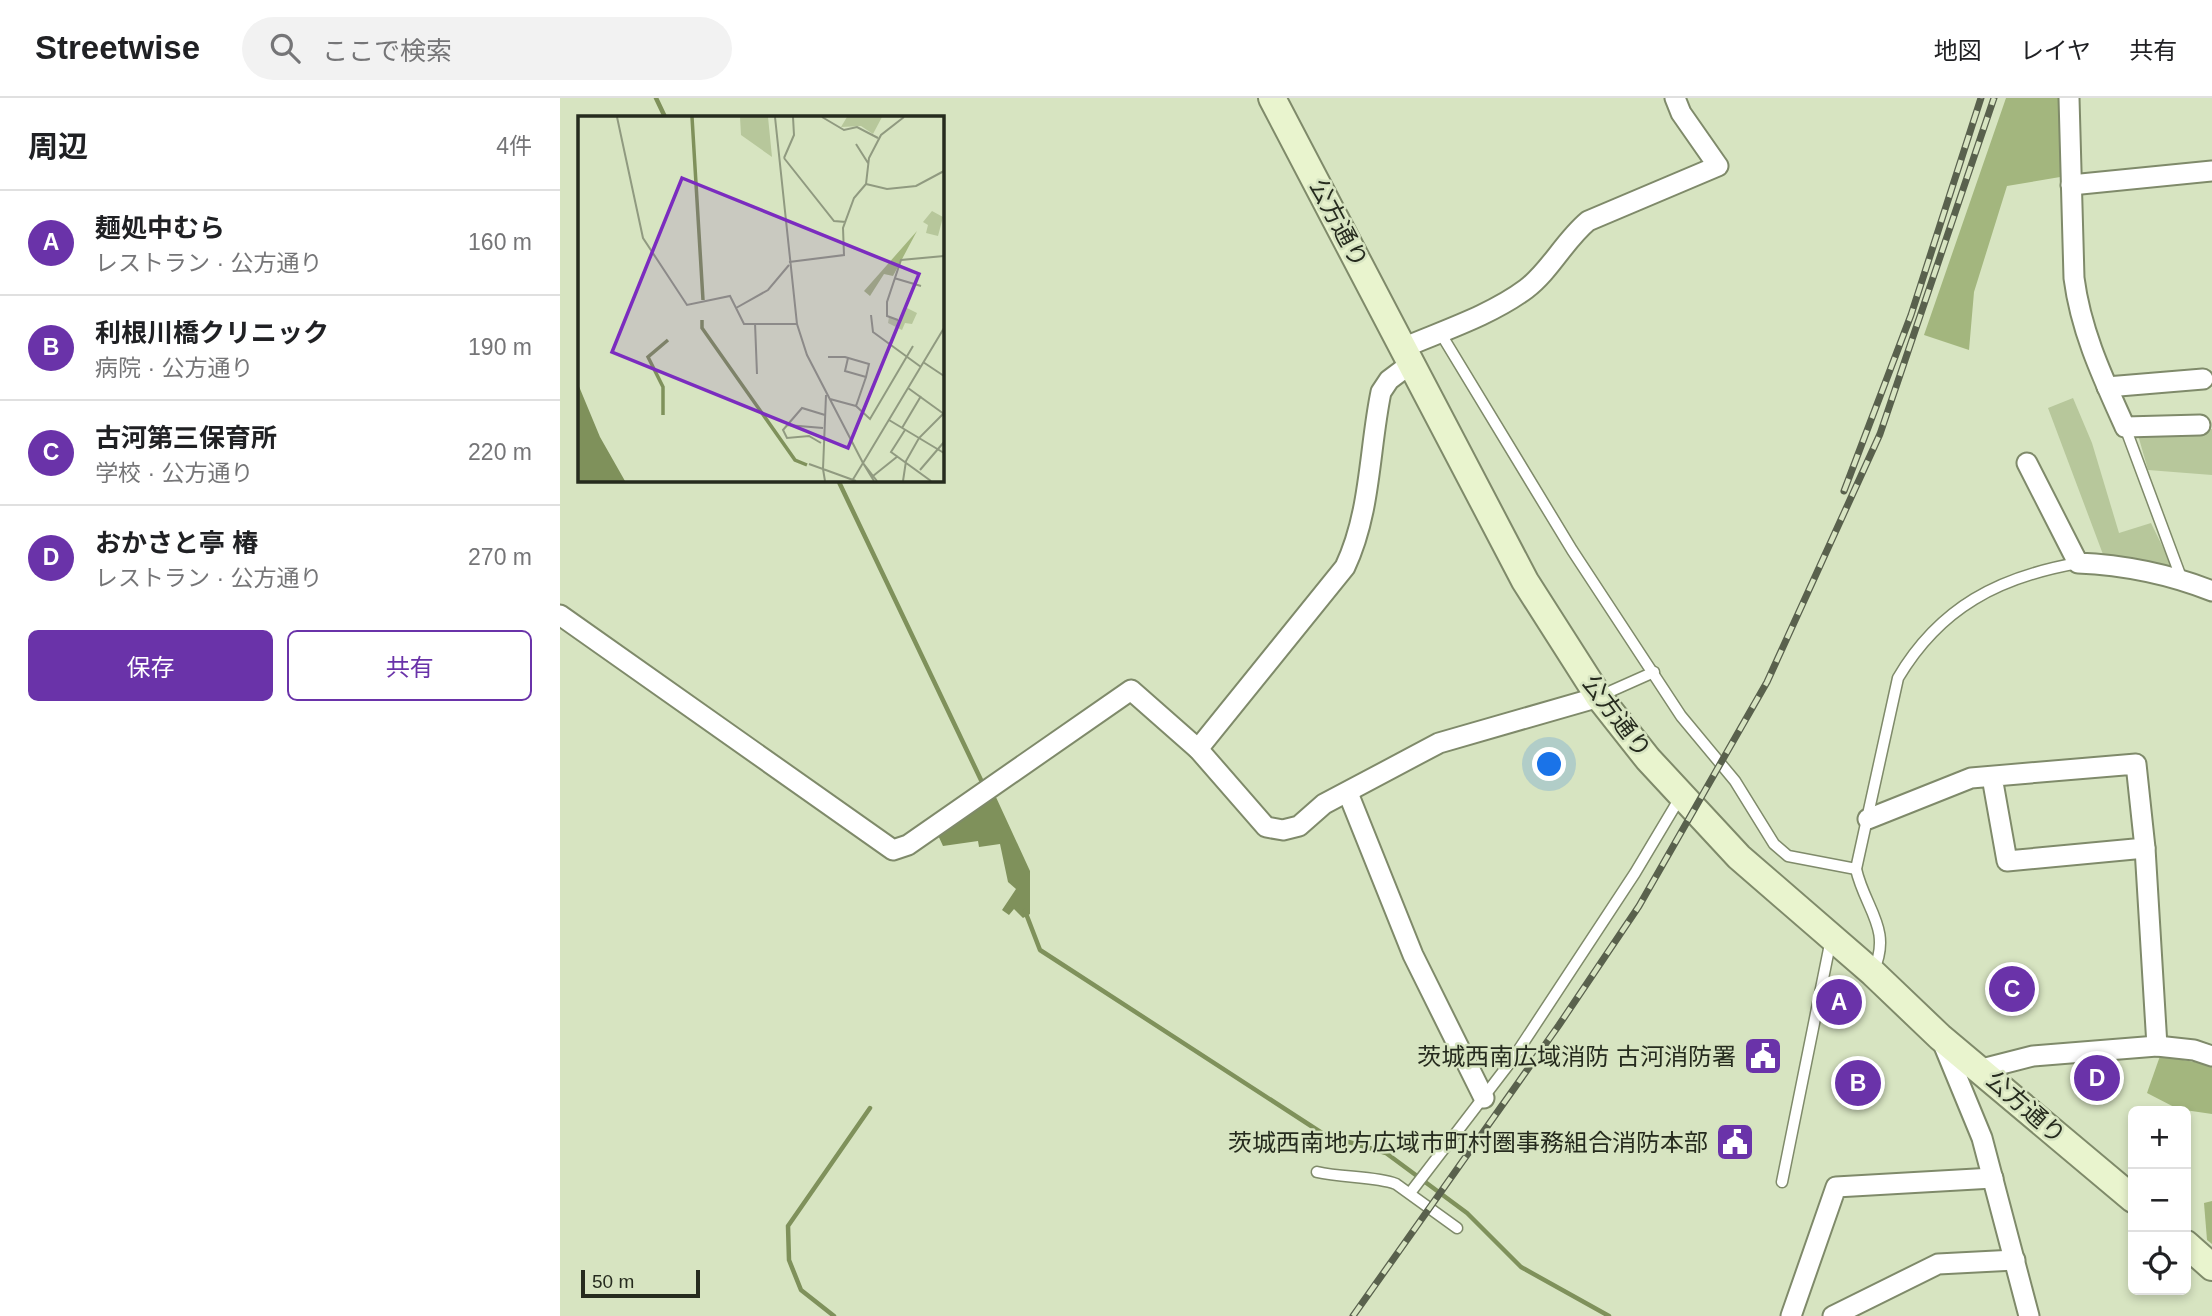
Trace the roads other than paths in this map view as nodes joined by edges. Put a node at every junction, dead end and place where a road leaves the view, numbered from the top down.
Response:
1 (1272, 98) edge
2 (1675, 98) edge
3 (2070, 98) edge
4 (2212, 171) edge
5 (2071, 186) junction
6 (1441, 334) junction
7 (1409, 354) junction
8 (2203, 379) dead end
9 (2107, 387) junction
10 (2200, 425) dead end
11 (2125, 427) junction
12 (2027, 463) dead end
13 (2078, 563) junction
14 (2182, 580) junction
15 (2212, 591) edge
16 (560, 615) edge
17 (1654, 672) junction
18 (1599, 697) junction
19 (1198, 750) junction
20 (1992, 776) junction
21 (1348, 793) junction
22 (1681, 795) junction
23 (1868, 819) junction
24 (2145, 848) junction
25 (1856, 869) junction
26 (1832, 937) junction
27 (1873, 973) junction
28 (1940, 1037) junction
29 (2157, 1046) junction
30 (2212, 1056) edge
31 (1982, 1069) junction
32 (1484, 1098) junction
33 (1317, 1172) dead end
34 (1993, 1178) junction
35 (1782, 1182) dead end
36 (1413, 1190) junction
37 (2128, 1195) edge
38 (1457, 1228) dead end
39 (2191, 1248) edge
40 (2015, 1259) junction
41 (2212, 1267) edge
42 (1791, 1316) edge
43 (1833, 1316) edge
44 (2029, 1316) edge

1 - 7 street, 公方通り
2 - 6 street
3 - 5 street
4 - 5 street
5 - 9 street
6 - 7 street
6 - 17 lane
7 - 18 street, 公方通り
7 - 19 street
8 - 9 street
9 - 11 street
10 - 11 street
11 - 14 lane
12 - 13 street
13 - 14 street
13 - 23 lane
14 - 15 street
16 - 19 street
17 - 18 lane
17 - 25 lane
18 - 21 street
18 - 22 street, 公方通り
19 - 21 street
20 - 23 street
20 - 24 street
20 - 24 street
21 - 32 street
22 - 26 street, 公方通り
22 - 32 lane
23 - 25 lane
24 - 29 street
25 - 27 lane
26 - 27 street, 公方通り
26 - 35 lane
27 - 28 street, 公方通り
28 - 31 street, 公方通り
28 - 34 street
29 - 30 street
29 - 31 street
31 - 37 street, 公方通り
32 - 36 lane
33 - 36 lane
34 - 40 street
34 - 42 street
36 - 38 lane
39 - 41 street
40 - 43 street
40 - 44 street

